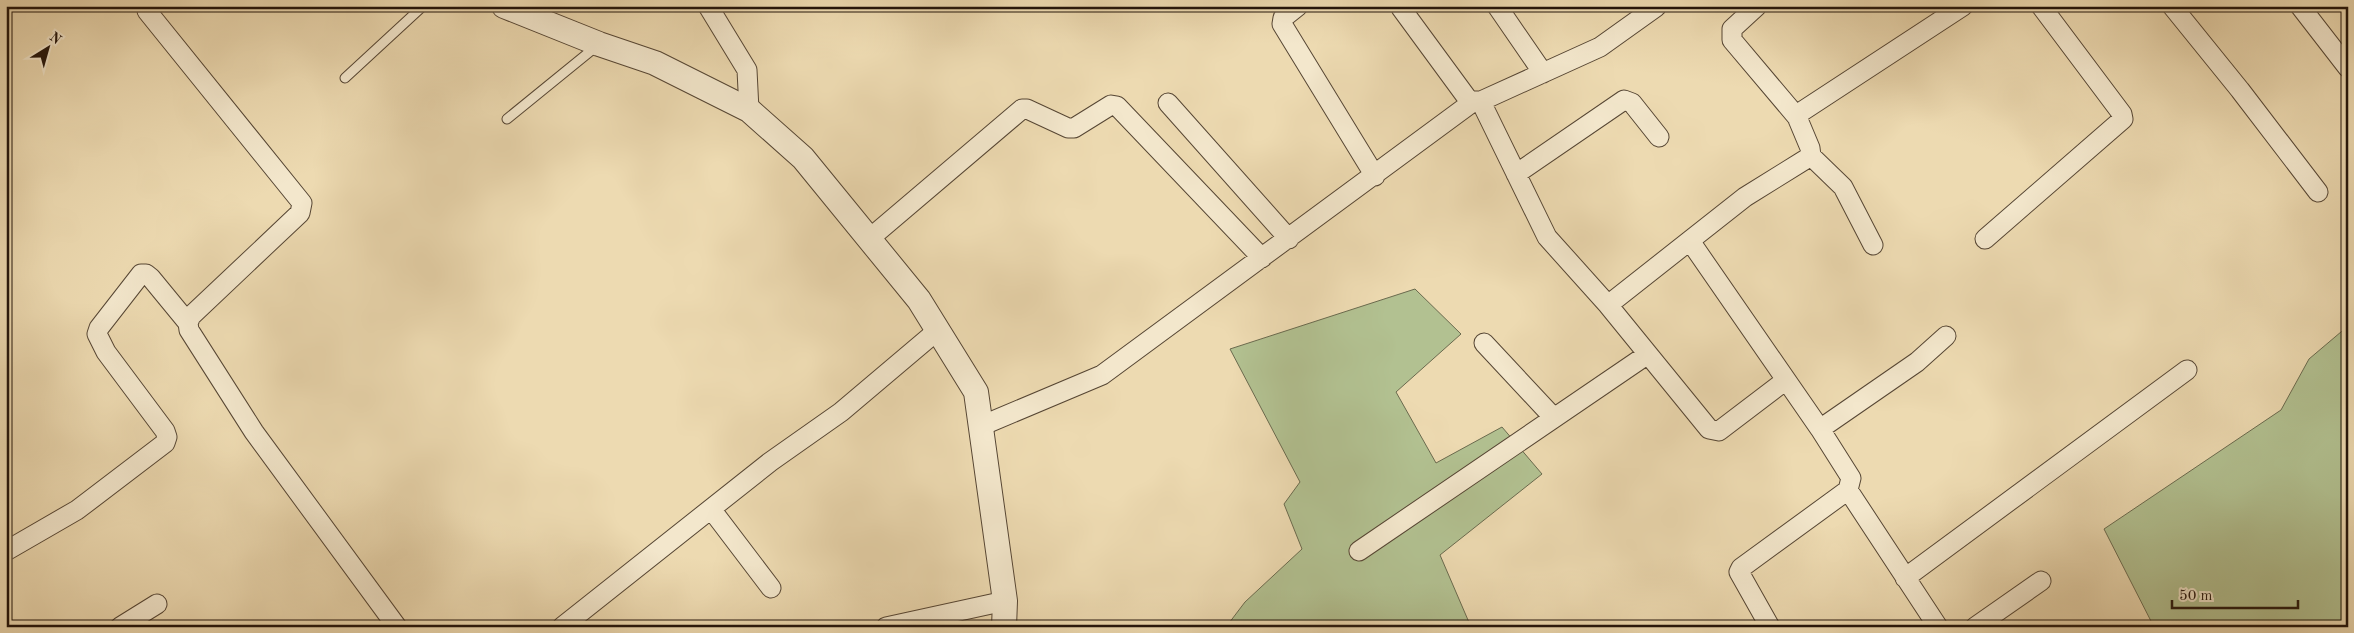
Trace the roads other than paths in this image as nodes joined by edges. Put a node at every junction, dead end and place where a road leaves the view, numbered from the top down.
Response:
1 (423, 6) edge
2 (504, 6) edge
3 (708, 6) edge
4 (1298, 6) edge
5 (1497, 6) edge
6 (1758, 6) edge
7 (1963, 6) edge
8 (2041, 6) edge
9 (2172, 6) edge
10 (2300, 6) edge
11 (1656, 7) edge
12 (1401, 8) dead end
13 (147, 11) dead end
14 (599, 44) junction
15 (2348, 68) edge
16 (1543, 73) junction
17 (345, 78) dead end
18 (1475, 102) junction
19 (1168, 103) dead end
20 (749, 110) junction
21 (1797, 116) junction
22 (507, 119) dead end
23 (1659, 137) dead end
24 (1811, 156) junction
25 (1516, 174) junction
26 (1375, 176) junction
27 (2318, 192) dead end
28 (1289, 238) junction
29 (869, 239) junction
30 (1985, 239) dead end
31 (1690, 241) junction
32 (1872, 245) dead end
33 (1262, 258) junction
34 (1608, 305) junction
35 (188, 323) junction
36 (938, 330) junction
37 (1946, 336) dead end
38 (1484, 343) dead end
39 (1648, 354) junction
40 (2187, 370) dead end
41 (1786, 380) junction
42 (1554, 418) junction
43 (981, 426) junction
44 (1820, 429) junction
45 (1848, 490) junction
46 (711, 509) junction
47 (6, 551) edge
48 (1359, 551) dead end
49 (1905, 578) junction
50 (2040, 581) dead end
51 (771, 588) dead end
52 (1005, 601) junction
53 (157, 604) dead end
54 (120, 627) edge
55 (398, 627) edge
56 (562, 627) edge
57 (886, 627) edge
58 (1004, 627) edge
59 (1770, 627) edge
60 (1938, 627) edge
61 (1975, 627) edge

1 - 17 lane
2 - 14 street
3 - 20 street
4 - 26 street
5 - 16 street
6 - 21 street
7 - 21 street
8 - 30 street
9 - 27 street
10 - 15 street
11 - 16 street
12 - 18 street
13 - 35 street
14 - 20 street
14 - 22 lane
16 - 18 street
18 - 25 street
18 - 26 street
19 - 28 street
20 - 29 street
21 - 24 street
23 - 25 street
24 - 31 street
24 - 32 street
25 - 34 street
26 - 28 street
28 - 33 street
29 - 33 street
29 - 36 street
31 - 34 street
31 - 41 street
33 - 43 street
34 - 39 street
35 - 47 street
35 - 55 street
36 - 43 street
36 - 46 street
37 - 44 street
38 - 42 street
39 - 41 street
39 - 42 street
40 - 49 street
41 - 44 street
42 - 48 street
43 - 52 street
44 - 45 street
45 - 49 street
45 - 59 street
46 - 51 street
46 - 56 street
49 - 60 street
50 - 61 street
52 - 57 street
52 - 58 street
53 - 54 street

